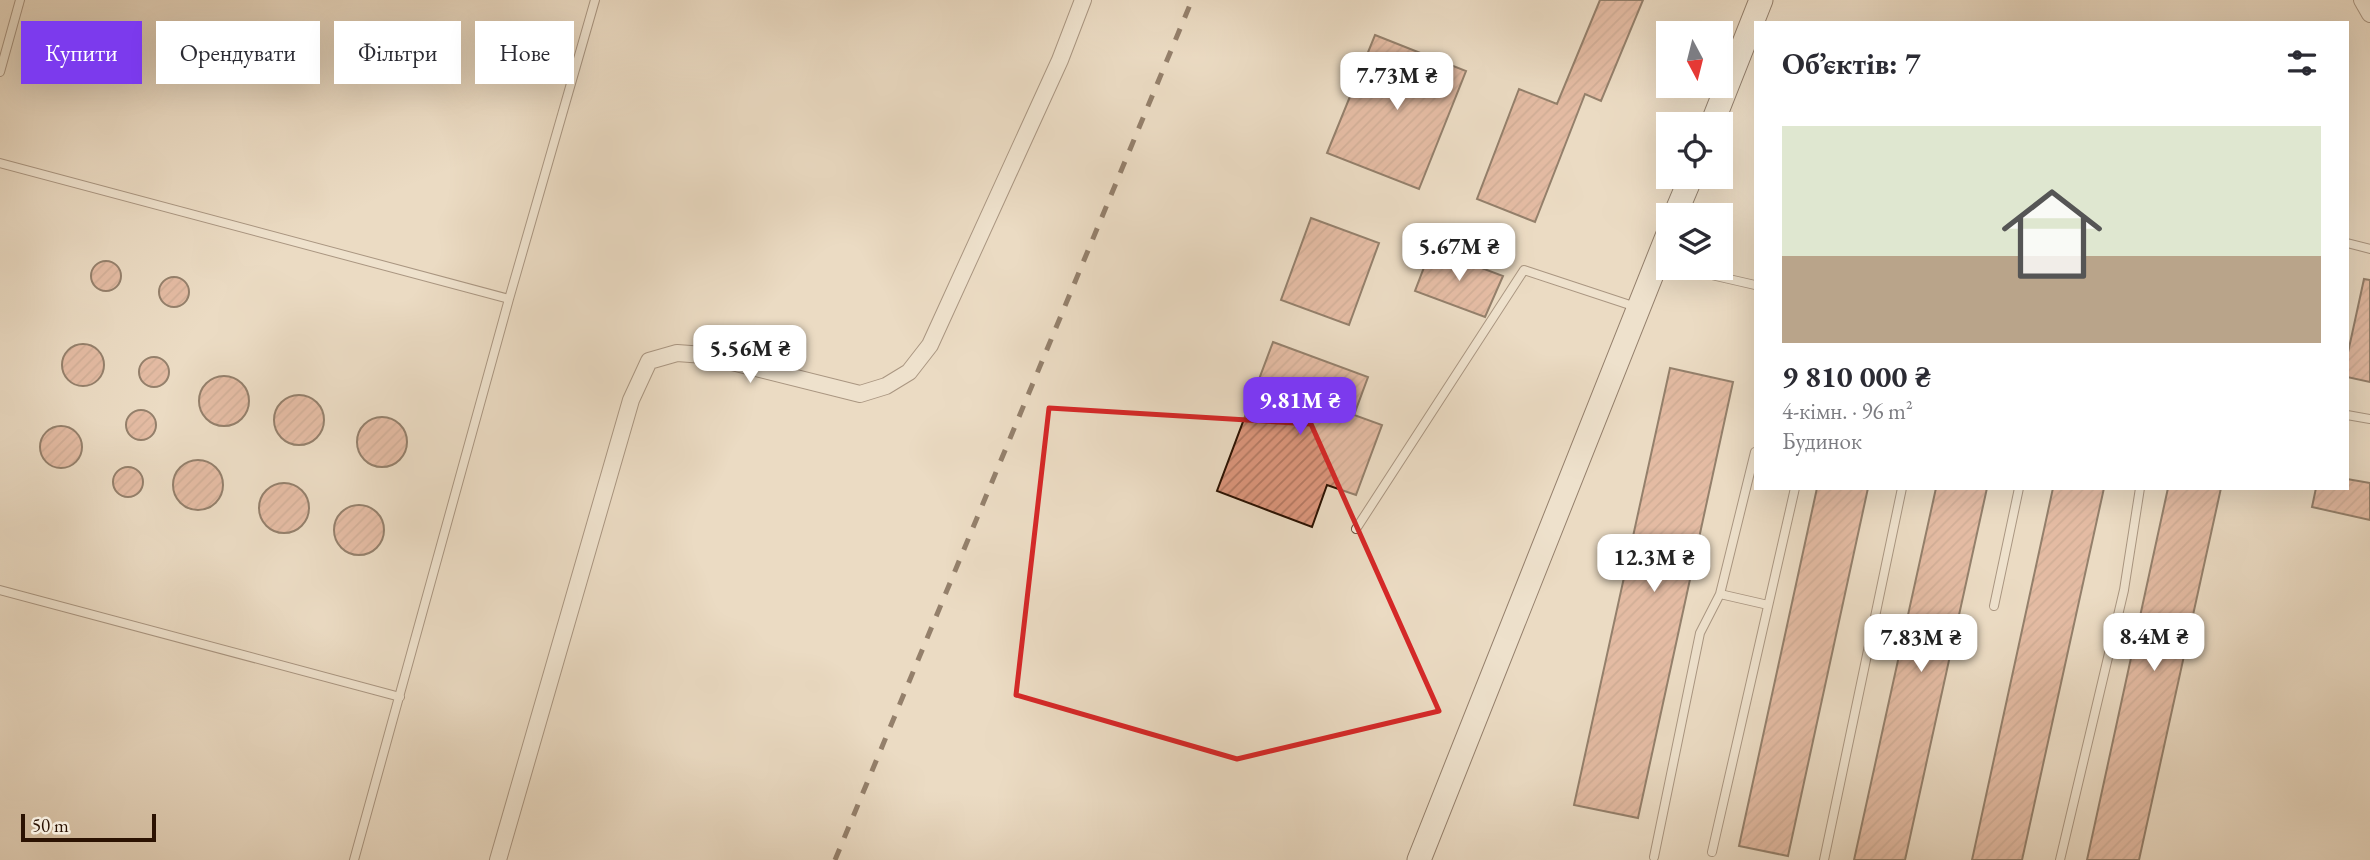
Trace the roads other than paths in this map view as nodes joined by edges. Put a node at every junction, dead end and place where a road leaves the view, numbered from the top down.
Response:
1 (20, 0) edge
2 (595, 0) edge
3 (1083, 0) edge
4 (1761, 0) edge
5 (2362, 0) edge
6 (2370, 14) edge
7 (0, 72) edge
8 (1717, 112) edge
9 (0, 163) edge
10 (2349, 244) edge
11 (2370, 249) edge
12 (1656, 275) edge
13 (1733, 280) edge
14 (1754, 285) edge
15 (509, 299) junction
16 (1639, 308) junction
17 (2349, 415) edge
18 (2370, 419) edge
19 (1754, 456) edge
20 (1794, 490) edge
21 (1902, 490) edge
22 (2019, 490) edge
23 (2140, 490) edge
24 (1356, 529) dead end
25 (0, 590) edge
26 (1720, 594) junction
27 (1768, 605) junction
28 (1994, 606) dead end
29 (400, 697) junction
30 (1712, 852) dead end
31 (1654, 857) dead end
32 (354, 860) edge
33 (498, 860) edge
34 (1419, 860) edge
35 (1824, 860) edge
36 (2060, 860) edge

1 - 7 lane
2 - 15 lane
3 - 33 street
4 - 8 main road
5 - 6 street
9 - 15 lane
10 - 11 lane
12 - 16 main road
13 - 14 lane
15 - 29 lane
16 - 24 lane
16 - 34 main road
17 - 18 lane
19 - 26 lane
20 - 27 lane
21 - 35 lane
22 - 28 lane
23 - 36 lane
25 - 29 lane
26 - 27 lane
26 - 31 lane
27 - 30 lane
29 - 32 lane

